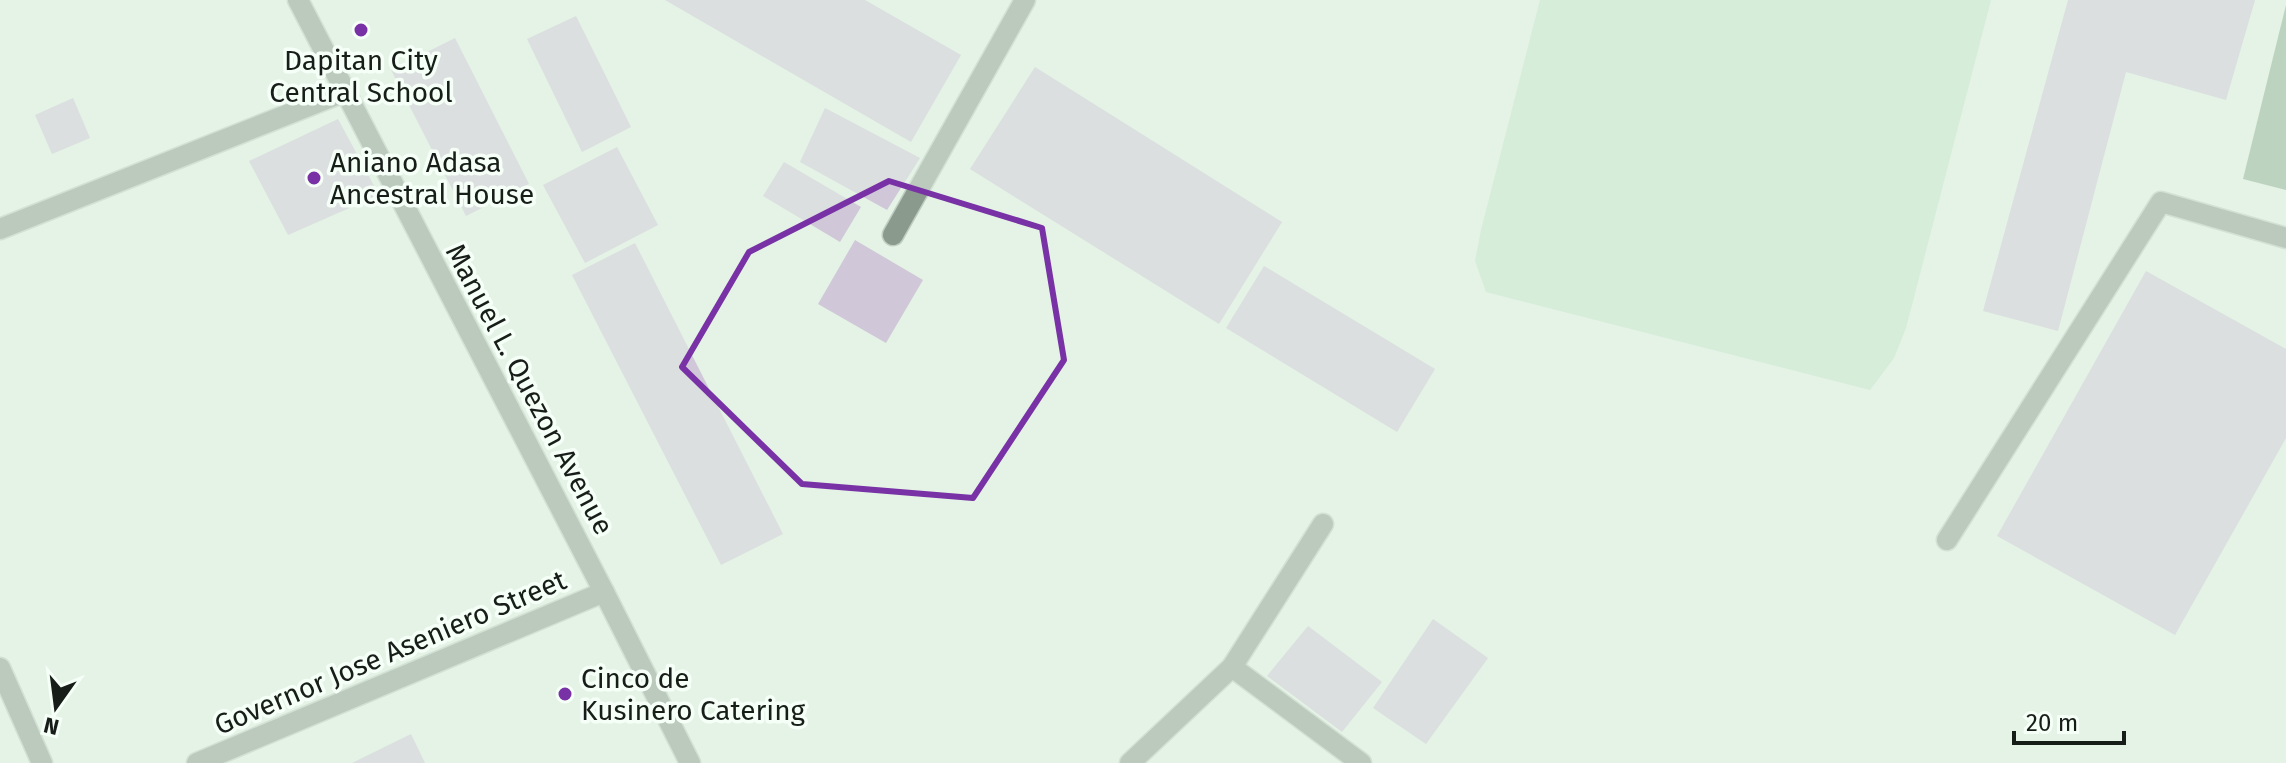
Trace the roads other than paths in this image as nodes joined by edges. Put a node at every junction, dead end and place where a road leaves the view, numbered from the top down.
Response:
1 (298, 0) edge
2 (1025, 0) edge
3 (344, 92) junction
4 (0, 229) edge
5 (893, 235) dead end
6 (2286, 238) edge
7 (1323, 524) dead end
8 (1947, 540) dead end
9 (604, 592) junction
10 (1232, 667) junction
11 (0, 668) edge
12 (42, 763) edge
13 (197, 763) edge
14 (690, 763) edge
15 (1130, 763) edge
16 (1361, 763) edge

1 - 3 street, Manuel L. Quezon Avenue
2 - 5 street
3 - 4 street
3 - 9 street, Manuel L. Quezon Avenue
6 - 8 street
7 - 10 street
9 - 13 street, Governor Jose Aseniero Street
9 - 14 street, Manuel L. Quezon Avenue
10 - 15 street
10 - 16 street
11 - 12 street

